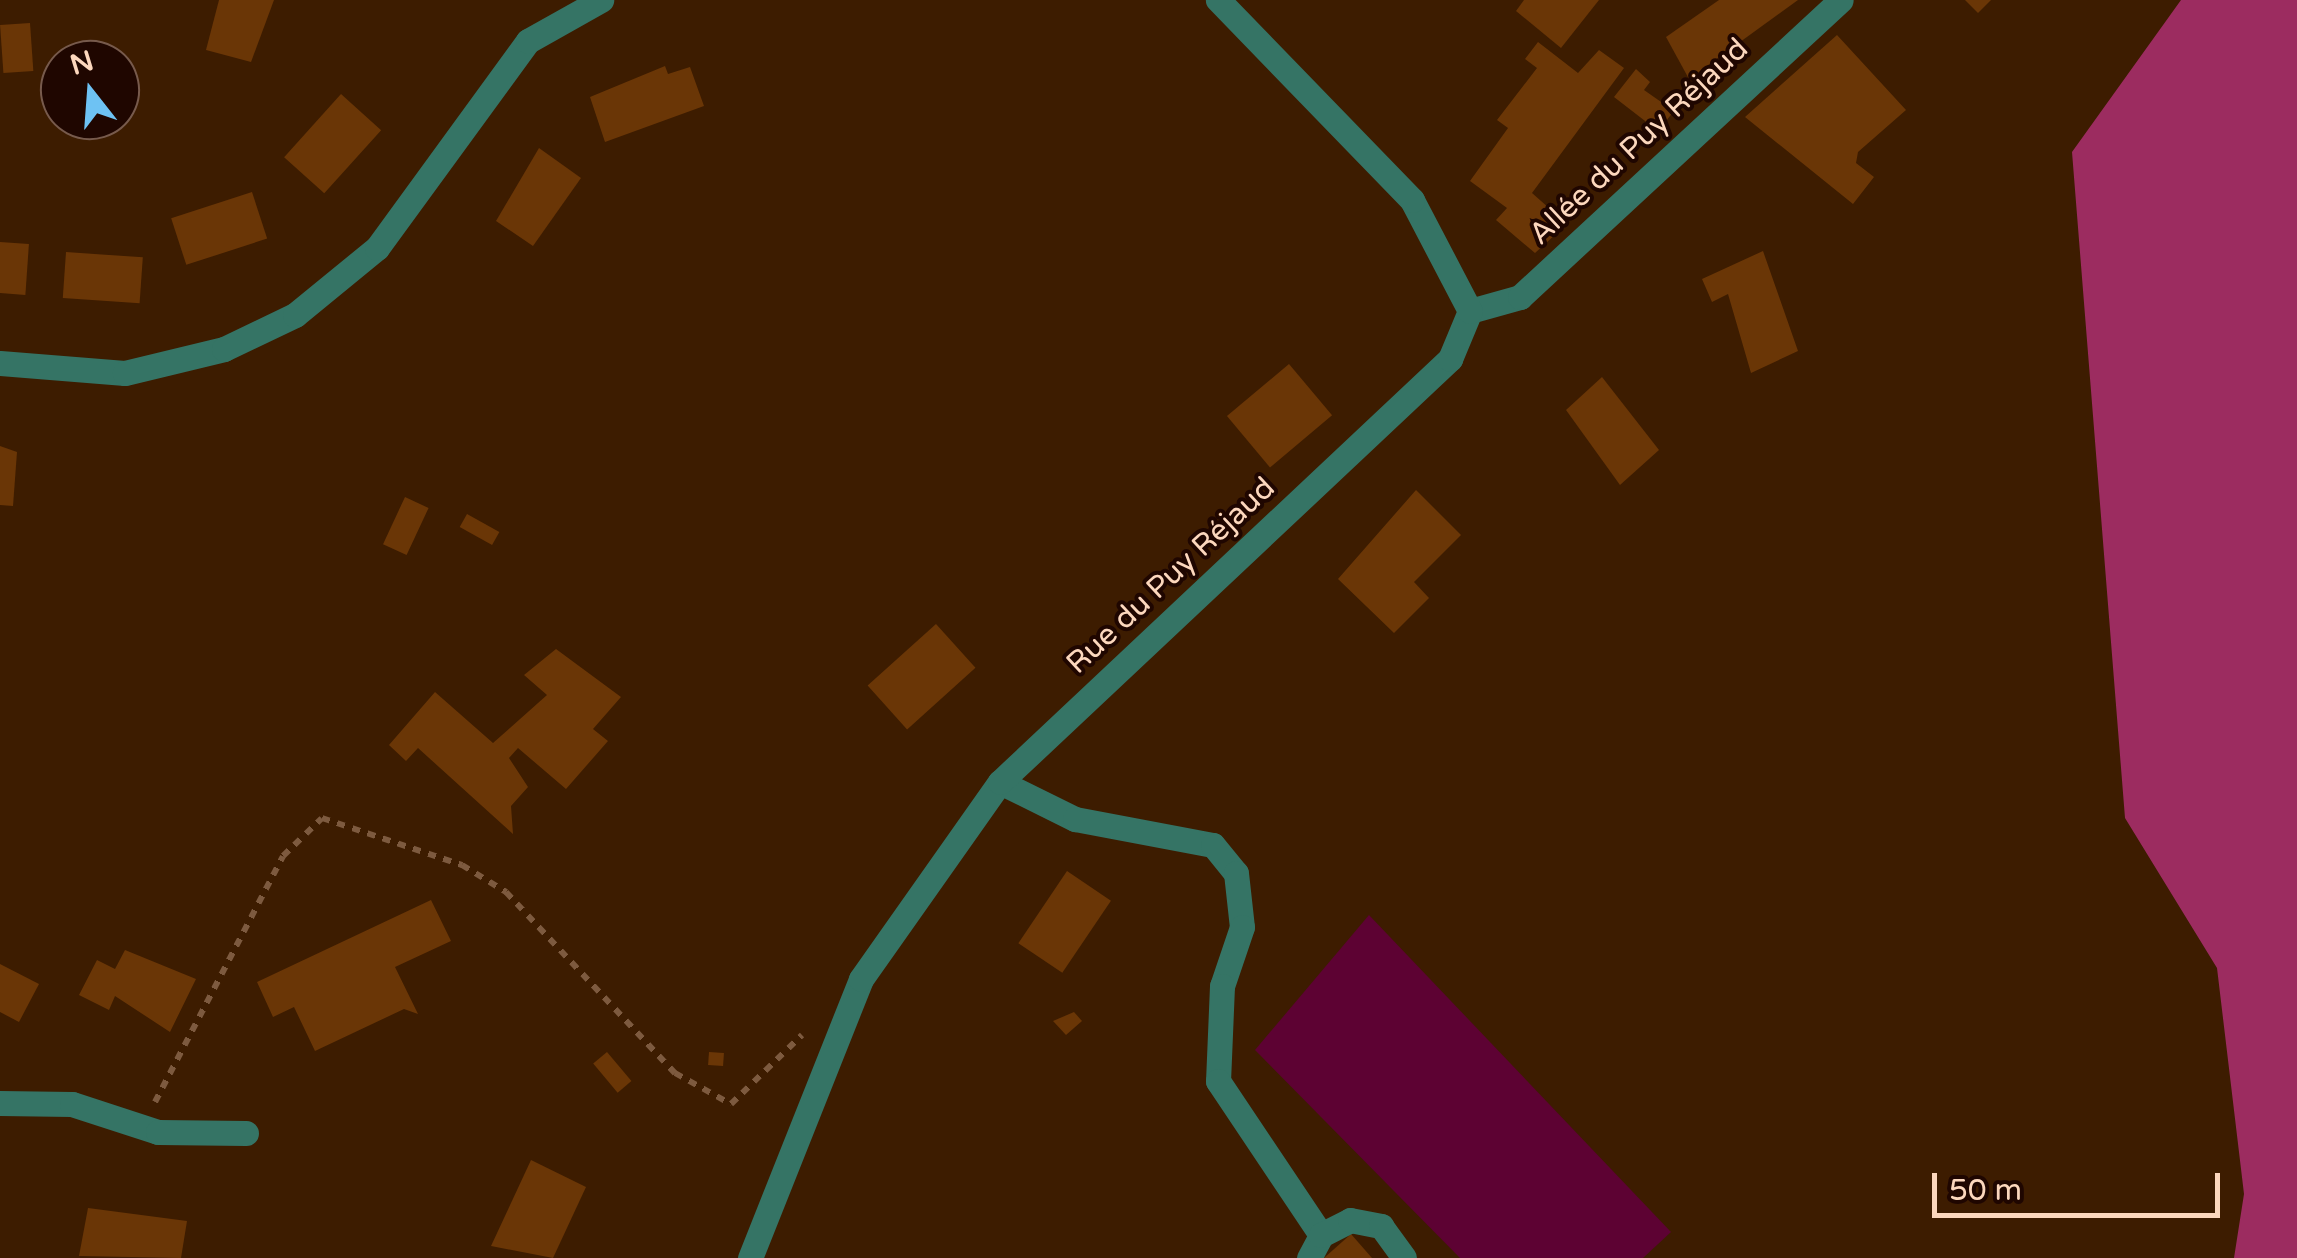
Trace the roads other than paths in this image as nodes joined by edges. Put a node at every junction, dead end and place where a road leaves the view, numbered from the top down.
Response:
1 (601, 0) edge
2 (1218, 0) edge
3 (1841, 0) edge
4 (1470, 311) junction
5 (0, 363) edge
6 (1000, 782) junction
7 (0, 1103) edge
8 (246, 1132) dead end
9 (1321, 1235) junction
10 (750, 1258) edge
11 (1309, 1258) edge
12 (1404, 1258) edge

1 - 5 street
2 - 4 street
3 - 4 street, Allée du Puy Réjaud
4 - 6 street, Rue du Puy Réjaud
6 - 9 street
6 - 10 street, Rue du Puy Réjaud
7 - 8 street
9 - 11 street
9 - 12 street

